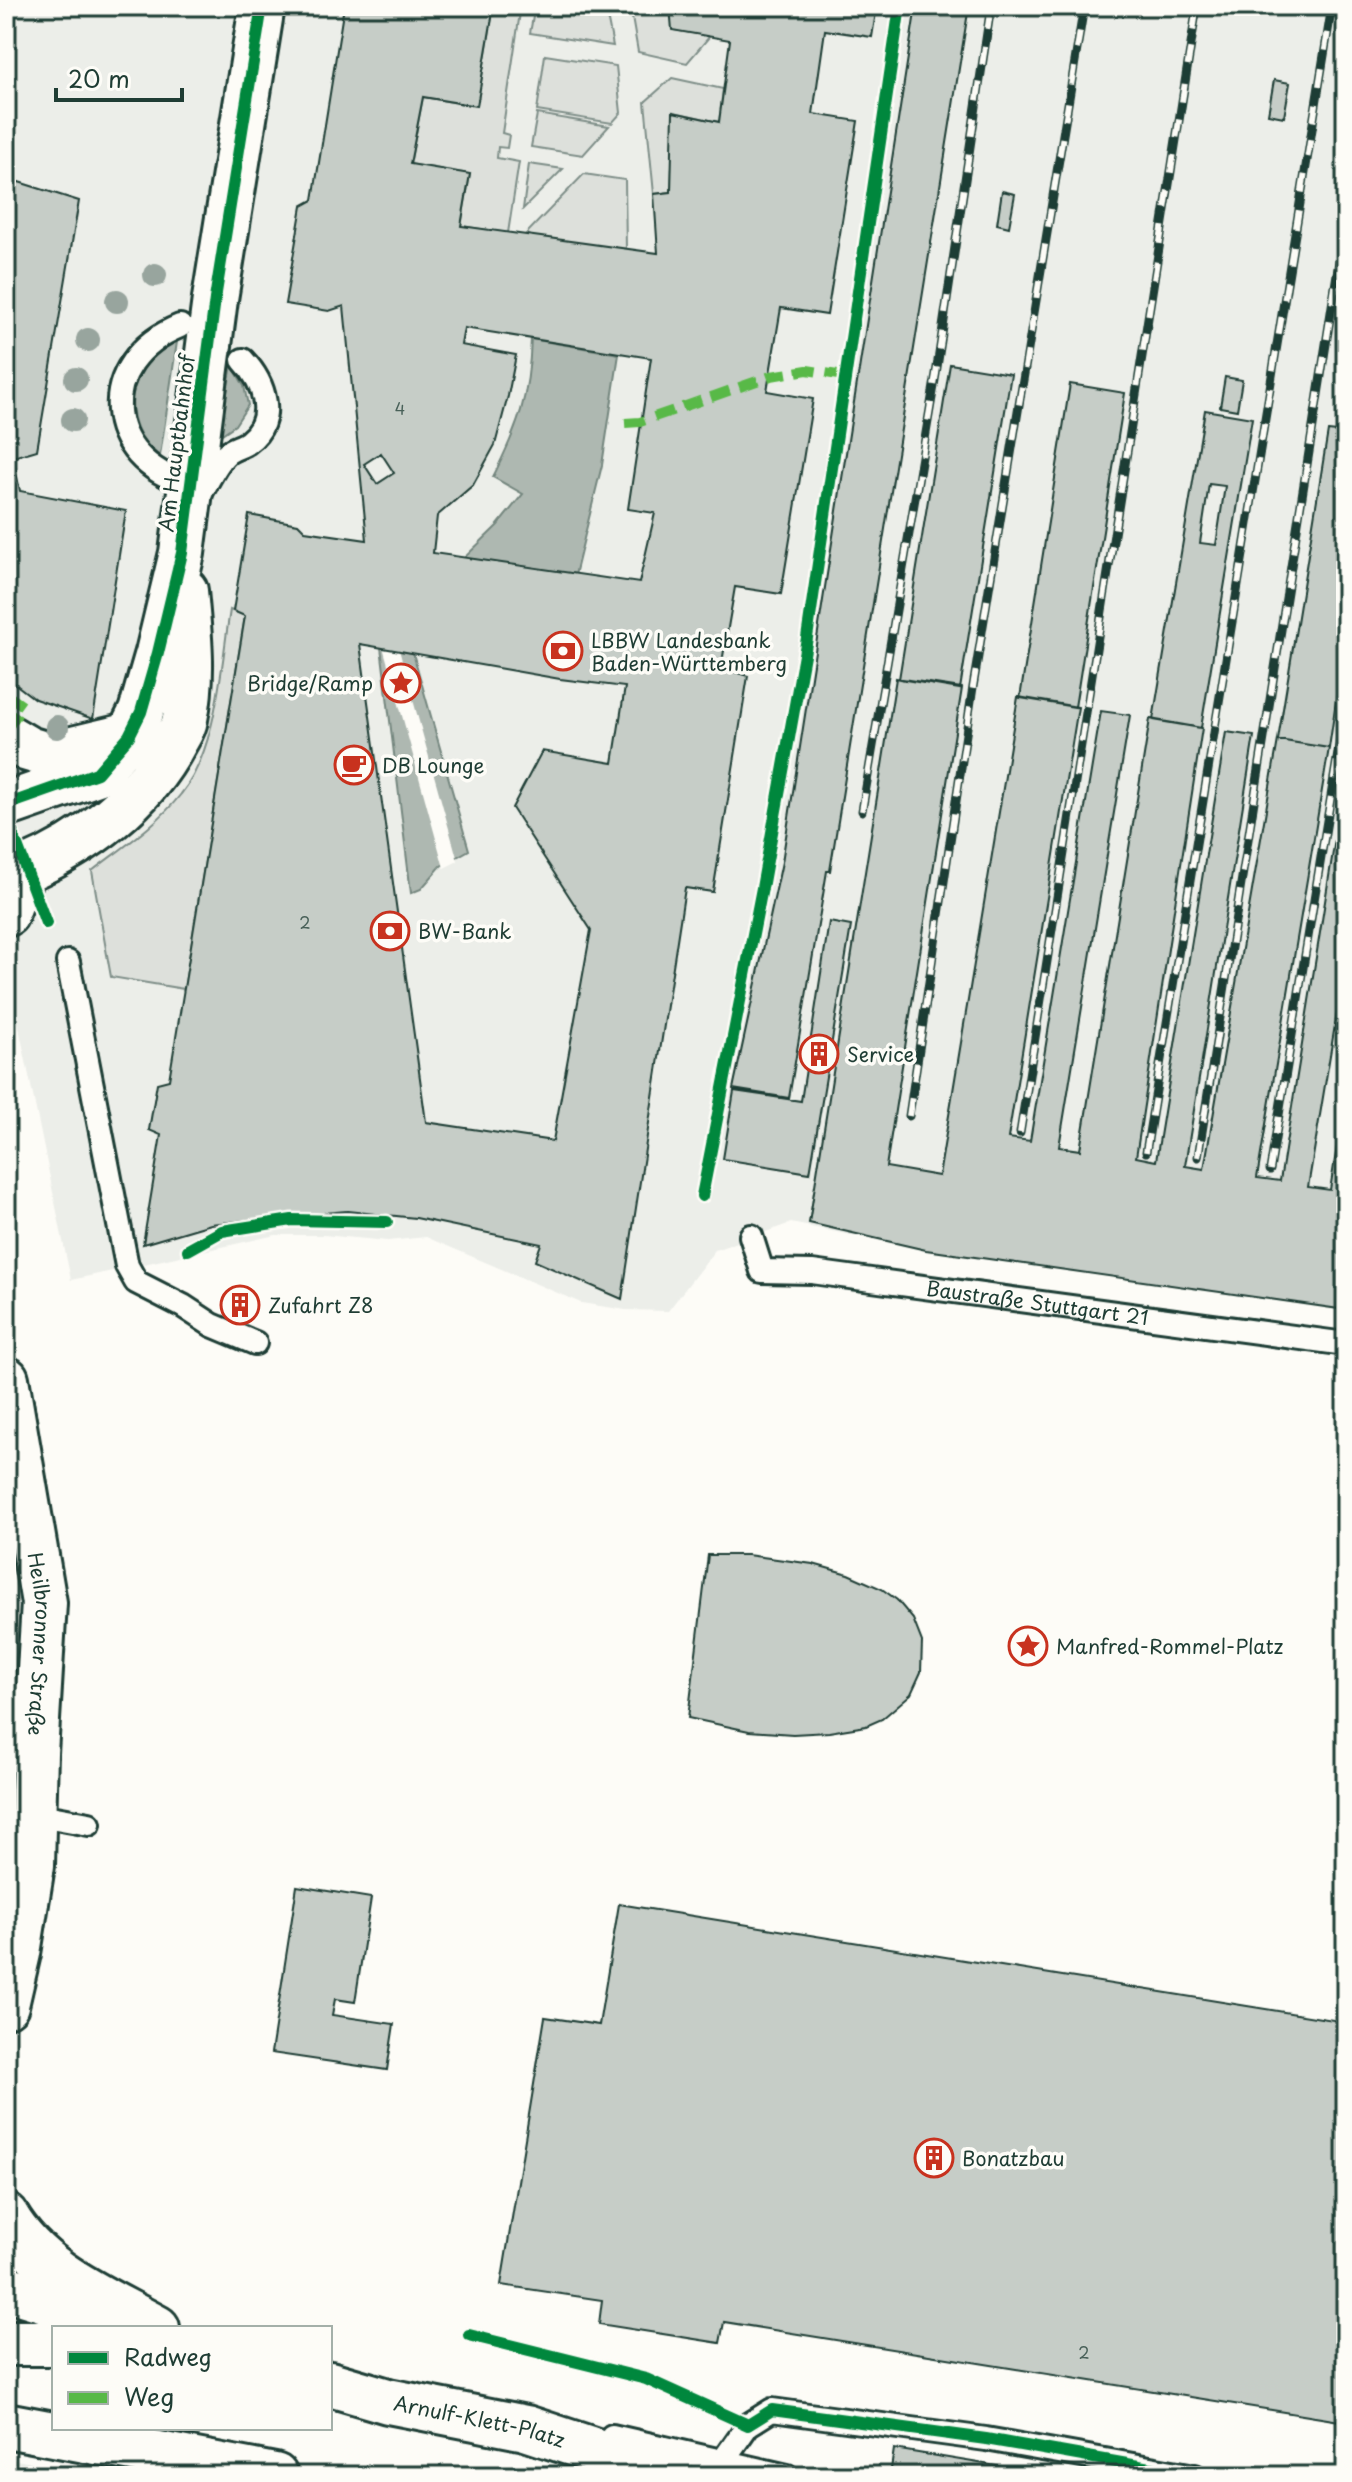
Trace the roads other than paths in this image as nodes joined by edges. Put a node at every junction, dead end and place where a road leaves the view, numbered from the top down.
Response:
1 (262, 6) edge
2 (180, 326) dead end
3 (243, 360) dead end
4 (185, 518) junction
5 (6, 736) edge
6 (129, 736) junction
7 (6, 805) edge
8 (15, 870) edge
9 (6, 914) edge
10 (68, 962) dead end
11 (751, 1236) dead end
12 (255, 1343) dead end
13 (1346, 1344) edge
14 (6, 1379) edge
15 (34, 1814) junction
16 (89, 1824) dead end
17 (6, 2005) edge
18 (6, 2216) edge
19 (6, 2280) edge
20 (6, 2288) edge
21 (130, 2326) edge
22 (151, 2326) edge
23 (153, 2326) edge
24 (6, 2343) edge
25 (52, 2343) edge
26 (332, 2376) edge
27 (332, 2385) edge
28 (6, 2425) edge
29 (52, 2430) edge
30 (52, 2430) edge
31 (117, 2437) edge
32 (717, 2469) edge
33 (275, 2476) edge
34 (672, 2476) edge
35 (787, 2476) edge
36 (1195, 2476) edge

1 - 4 main road, Am Hauptbahnhof
2 - 4 lane
3 - 4 lane
4 - 6 main road, Am Hauptbahnhof
4 - 8 main road, Am Hauptbahnhof
5 - 6 main road
6 - 7 main road, Am Hauptbahnhof
8 - 9 main road, Am Hauptbahnhof
10 - 12 lane
11 - 13 lane, Baustraße Stuttgart 21
14 - 15 main road, Heilbronner Straße
15 - 16 lane
15 - 17 main road, Heilbronner Straße
18 - 23 main road
19 - 22 lane
20 - 21 main road
24 - 25 main road
26 - 32 lane
27 - 34 main road, Arnulf-Klett-Platz
28 - 29 main road
30 - 31 main road
31 - 33 main road
32 - 35 lane
32 - 36 lane

